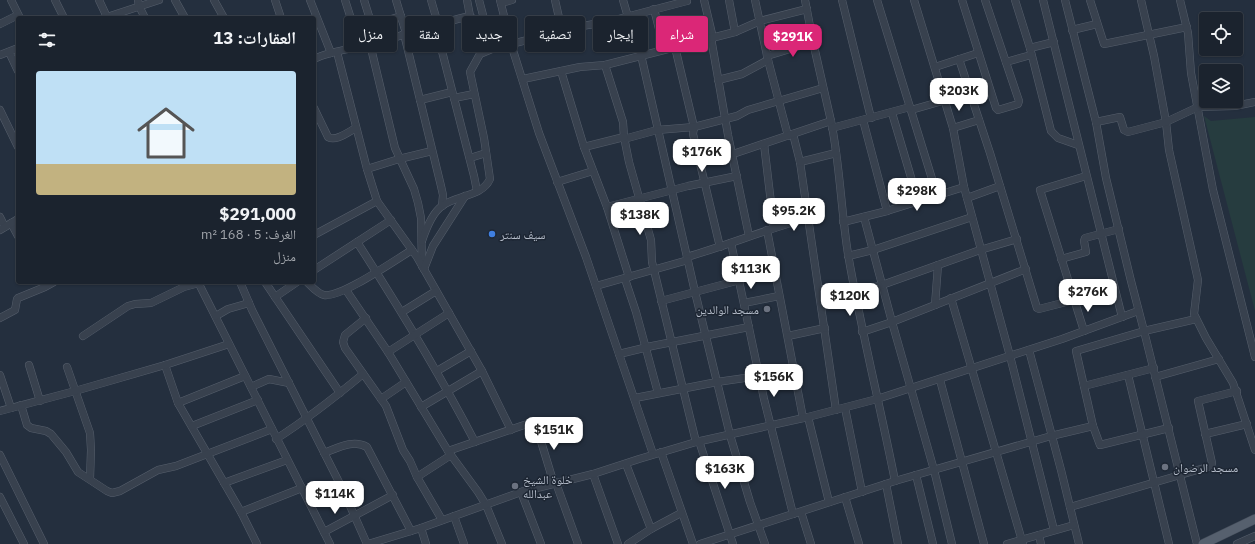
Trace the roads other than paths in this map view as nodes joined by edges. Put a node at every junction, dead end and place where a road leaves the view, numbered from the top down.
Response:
1 (11, 0) edge
2 (55, 0) edge
3 (99, 0) edge
4 (159, 0) edge
5 (175, 0) edge
6 (214, 0) edge
7 (275, 0) edge
8 (310, 0) edge
9 (345, 0) edge
10 (364, 0) edge
11 (396, 0) edge
12 (431, 0) edge
13 (466, 0) edge
14 (480, 0) edge
15 (512, 0) edge
16 (555, 0) edge
17 (623, 0) edge
18 (704, 0) edge
19 (728, 0) edge
20 (755, 0) edge
21 (805, 0) edge
22 (842, 0) edge
23 (877, 0) edge
24 (914, 0) edge
25 (962, 0) edge
26 (986, 0) edge
27 (1015, 0) edge
28 (1043, 0) edge
29 (1065, 0) edge
30 (1090, 0) edge
31 (1141, 0) edge
32 (1180, 0) edge
33 (687, 1) edge
34 (501, 2) edge
35 (139, 3) edge
36 (654, 9) junction
37 (807, 9) junction
38 (19, 16) edge
39 (63, 16) edge
40 (104, 16) edge
41 (110, 16) edge
42 (144, 16) edge
43 (184, 16) edge
44 (223, 16) edge
45 (280, 16) edge
46 (350, 16) edge
47 (369, 16) edge
48 (401, 16) junction
49 (435, 16) edge
50 (470, 16) edge
51 (484, 16) edge
52 (504, 16) edge
53 (559, 16) edge
54 (628, 16) edge
55 (631, 16) edge
56 (397, 17) edge
57 (656, 17) edge
58 (16, 18) edge
59 (760, 22) junction
60 (0, 24) edge
61 (1097, 24) junction
62 (1187, 27) junction
63 (1072, 30) junction
64 (735, 32) junction
65 (405, 33) joint
66 (397, 36) edge
67 (1149, 36) junction
68 (712, 38) junction
69 (708, 39) edge
70 (813, 42) junction
71 (1054, 42) junction
72 (16, 49) edge
73 (344, 51) edge
74 (1030, 51) junction
75 (9, 52) junction
76 (376, 52) edge
77 (409, 52) edge
78 (443, 52) edge
79 (486, 52) edge
80 (514, 52) edge
81 (656, 52) edge
82 (676, 52) edge
83 (334, 53) junction
84 (978, 53) junction
85 (0, 55) edge
86 (641, 55) junction
87 (316, 58) edge
88 (768, 58) junction
89 (959, 59) junction
90 (1006, 62) junction
91 (605, 65) junction
92 (16, 66) edge
93 (935, 67) junction
94 (561, 71) junction
95 (523, 79) junction
96 (718, 80) junction
97 (823, 88) junction
98 (474, 94) junction
99 (453, 95) junction
100 (420, 100) junction
101 (946, 100) junction
102 (779, 102) junction
103 (1255, 102) edge
104 (1198, 107) junction
105 (911, 109) junction
106 (0, 110) edge
107 (316, 112) edge
108 (892, 113) junction
109 (871, 118) junction
110 (726, 119) junction
111 (863, 120) junction
112 (979, 120) junction
113 (1096, 122) junction
114 (1166, 122) junction
115 (832, 124) junction
116 (694, 127) junction
117 (356, 128) junction
118 (953, 128) junction
119 (657, 130) junction
120 (790, 135) junction
121 (624, 138) junction
122 (16, 143) edge
123 (764, 144) junction
124 (1078, 145) junction
125 (584, 147) junction
126 (432, 151) junction
127 (486, 153) junction
128 (836, 153) junction
129 (733, 154) junction
130 (399, 158) junction
131 (470, 158) junction
132 (800, 162) junction
133 (367, 169) junction
134 (593, 171) junction
135 (737, 176) junction
136 (1086, 176) junction
137 (557, 182) junction
138 (704, 183) junction
139 (1000, 186) junction
140 (964, 187) junction
141 (671, 190) junction
142 (477, 191) junction
143 (937, 195) junction
144 (465, 196) junction
145 (967, 198) junction
146 (639, 199) junction
147 (377, 201) junction
148 (918, 201) junction
149 (442, 206) junction
150 (607, 207) junction
151 (887, 211) junction
152 (0, 217) edge
153 (864, 217) junction
154 (972, 217) junction
155 (808, 218) junction
156 (16, 220) edge
157 (391, 220) junction
158 (843, 222) junction
159 (5, 227) edge
160 (770, 229) junction
161 (1119, 229) junction
162 (316, 234) edge
163 (1100, 234) junction
164 (16, 235) edge
165 (749, 236) junction
166 (1017, 239) junction
167 (422, 241) junction
168 (357, 242) junction
169 (732, 243) junction
170 (720, 247) junction
171 (412, 250) junction
172 (873, 250) junction
173 (980, 250) junction
174 (848, 256) junction
175 (687, 259) junction
176 (1061, 259) junction
177 (938, 265) junction
178 (423, 268) junction
179 (1026, 268) junction
180 (316, 269) edge
181 (654, 270) junction
182 (376, 272) junction
183 (627, 278) junction
184 (740, 280) junction
185 (990, 283) junction
186 (50, 284) edge
187 (192, 284) edge
188 (200, 284) edge
189 (241, 284) edge
190 (266, 284) edge
191 (294, 284) edge
192 (309, 284) edge
193 (882, 285) junction
194 (596, 286) junction
195 (346, 290) junction
196 (436, 291) junction
197 (695, 292) junction
198 (779, 296) junction
199 (856, 296) junction
200 (275, 297) junction
201 (951, 298) junction
202 (1074, 300) junction
203 (661, 301) junction
204 (249, 303) junction
205 (744, 303) junction
206 (821, 304) junction
207 (935, 305) junction
208 (1138, 311) junction
209 (402, 312) junction
210 (449, 313) junction
211 (216, 316) junction
212 (1122, 316) junction
213 (0, 318) edge
214 (366, 318) junction
215 (1196, 318) junction
216 (892, 322) junction
217 (749, 327) junction
218 (825, 328) junction
219 (1084, 331) junction
220 (1144, 331) junction
221 (862, 332) junction
222 (415, 335) junction
223 (83, 336) dead end
224 (705, 336) junction
225 (788, 336) junction
226 (672, 343) junction
227 (229, 344) junction
228 (646, 348) junction
229 (1029, 350) junction
230 (471, 351) junction
231 (388, 352) junction
232 (619, 354) junction
233 (1010, 356) junction
234 (1255, 357) edge
235 (1219, 359) junction
236 (29, 365) dead end
237 (165, 365) junction
238 (67, 367) dead end
239 (1154, 368) junction
240 (972, 369) junction
241 (437, 371) junction
242 (482, 371) junction
243 (794, 371) junction
244 (363, 374) junction
245 (1128, 374) junction
246 (0, 375) edge
247 (759, 375) junction
248 (245, 376) junction
249 (1156, 377) junction
250 (940, 380) junction
251 (406, 382) junction
252 (717, 382) junction
253 (289, 383) junction
254 (1084, 386) junction
255 (251, 387) junction
256 (684, 388) junction
257 (912, 389) junction
258 (75, 391) junction
259 (449, 392) junction
260 (1237, 392) junction
261 (340, 393) junction
262 (658, 393) junction
263 (635, 398) junction
264 (381, 399) junction
265 (877, 399) junction
266 (258, 400) junction
267 (40, 401) junction
268 (178, 403) junction
269 (21, 405) junction
270 (421, 407) junction
271 (11, 408) junction
272 (845, 408) junction
273 (836, 410) junction
274 (0, 411) edge
275 (806, 418) junction
276 (308, 419) junction
277 (1247, 424) junction
278 (771, 425) junction
279 (192, 426) junction
280 (1093, 426) junction
281 (1169, 428) junction
282 (272, 429) junction
283 (511, 430) junction
284 (1205, 434) junction
285 (730, 435) junction
286 (1143, 435) junction
287 (1051, 436) junction
288 (276, 439) junction
289 (698, 441) junction
290 (1032, 441) junction
291 (475, 442) junction
292 (1255, 450) edge
293 (661, 452) junction
294 (996, 452) junction
295 (207, 453) junction
296 (324, 453) junction
297 (450, 453) junction
298 (653, 454) junction
299 (0, 455) edge
300 (288, 460) junction
301 (962, 462) junction
302 (626, 464) junction
303 (934, 470) junction
304 (593, 474) junction
305 (916, 475) junction
306 (1180, 476) junction
307 (417, 477) junction
308 (90, 479) junction
309 (895, 481) junction
310 (224, 483) junction
311 (555, 483) junction
312 (1155, 483) junction
313 (886, 484) junction
314 (302, 488) junction
315 (522, 492) junction
316 (862, 492) junction
317 (393, 495) junction
318 (0, 497) edge
319 (845, 497) junction
320 (829, 502) junction
321 (486, 505) junction
322 (1070, 507) junction
323 (2, 508) edge
324 (241, 512) junction
325 (802, 512) junction
326 (681, 513) junction
327 (793, 514) junction
328 (354, 515) junction
329 (454, 516) junction
330 (1255, 519) edge
331 (442, 520) junction
332 (758, 525) junction
333 (1074, 525) junction
334 (1255, 526) edge
335 (420, 528) junction
336 (651, 529) junction
337 (1054, 530) junction
338 (411, 531) junction
339 (324, 532) junction
340 (730, 535) junction
341 (1039, 535) junction
342 (1255, 536) edge
343 (388, 541) edge
344 (1022, 542) edge
345 (24, 544) edge
346 (44, 544) edge
347 (257, 544) edge
348 (330, 544) edge
349 (368, 544) edge
350 (426, 544) edge
351 (464, 544) edge
352 (502, 544) edge
353 (541, 544) edge
354 (578, 544) edge
355 (618, 544) edge
356 (628, 544) edge
357 (693, 544) edge
358 (700, 544) edge
359 (734, 544) edge
360 (765, 544) edge
361 (811, 544) edge
362 (859, 544) edge
363 (898, 544) edge
364 (933, 544) edge
365 (952, 544) edge
366 (984, 544) edge
367 (1007, 544) edge
368 (1042, 544) edge
369 (1079, 544) edge
370 (1169, 544) edge
371 (1197, 544) edge
372 (1203, 544) edge
373 (1217, 544) edge
374 (1238, 544) edge

1 - 38 street
2 - 39 street
3 - 40 street
4 - 35 street
5 - 43 street
6 - 44 street
7 - 45 street
8 - 83 street
9 - 46 street
10 - 47 street
11 - 48 street
12 - 49 street
13 - 50 street
14 - 51 street
15 - 34 street
16 - 53 street
17 - 54 street
18 - 68 street
19 - 64 street
20 - 59 street
21 - 37 street
22 - 109 street
23 - 105 street
24 - 93 street
25 - 84 street
26 - 90 street
27 - 74 street
28 - 71 street
29 - 63 street
30 - 61 street
31 - 67 street
32 - 62 street
33 - 36 street
34 - 52 street
35 - 41 street
35 - 42 street
36 - 55 street
36 - 57 street
37 - 59 street
37 - 70 street
48 - 56 street
48 - 65 street
58 - 60 street
59 - 64 street
59 - 88 street
61 - 63 street
61 - 67 street
62 - 67 street
62 - 104 street
63 - 113 street
64 - 68 street
65 - 66 street
67 - 114 street
68 - 69 street
68 - 96 street
70 - 88 street
70 - 97 street
71 - 74 street
71 - 124 street
72 - 75 street
73 - 83 street
74 - 90 street
74 - 124 street
75 - 85 street
75 - 92 street
76 - 130 street
77 - 100 street
78 - 99 street
79 - 98 street
80 - 95 street
81 - 86 street
82 - 116 street
83 - 87 street
83 - 117 street
84 - 89 street
84 - 90 street
86 - 91 street
86 - 119 street
88 - 96 street
88 - 102 street
89 - 93 street
89 - 112 street
91 - 94 street
91 - 121 street
93 - 101 street
94 - 95 street
94 - 125 street
95 - 137 street
96 - 110 street
97 - 102 street
97 - 115 street
98 - 99 street
98 - 127 street
99 - 100 street
99 - 131 street
100 - 126 street
101 - 105 street
101 - 118 street
102 - 110 street
102 - 120 street
103 - 104 street
104 - 114 street
104 - 234 street
105 - 108 street
105 - 143 street
106 - 122 street
107 - 117 street
108 - 109 street
108 - 148 street
109 - 111 street
110 - 116 street
110 - 129 street
111 - 115 street
111 - 151 street
112 - 118 street
112 - 139 street
113 - 114 street
113 - 161 street
114 - 215 street
115 - 120 street
115 - 128 street
116 - 119 street
116 - 138 street
117 - 133 street
118 - 140 street
119 - 121 street
119 - 141 street
120 - 123 street
120 - 132 street
121 - 125 street
121 - 146 street
123 - 129 street
123 - 160 street
124 - 136 street
125 - 134 street
126 - 130 street
126 - 149 street
127 - 131 street
127 - 142 street
128 - 132 street
128 - 158 street
129 - 135 street
130 - 133 street
130 - 167 street
131 - 142 street
132 - 155 street
133 - 147 street
134 - 137 street
134 - 150 street
135 - 138 street
135 - 165 street
136 - 163 street
136 - 176 street
137 - 194 street
138 - 141 street
138 - 170 street
139 - 145 street
139 - 166 street
140 - 143 street
140 - 145 street
141 - 146 street
141 - 175 street
142 - 144 street
143 - 148 street
144 - 149 street
144 - 178 street
145 - 154 street
146 - 150 street
146 - 181 street
147 - 157 street
147 - 162 street
148 - 151 street
149 - 167 street
150 - 183 street
151 - 153 street
152 - 159 street
153 - 158 street
153 - 172 street
154 - 172 street
154 - 173 street
155 - 160 street
155 - 206 street
156 - 159 street
157 - 168 street
157 - 171 street
158 - 174 street
159 - 164 street
160 - 165 street
160 - 198 street
161 - 163 street
161 - 208 street
163 - 176 street
163 - 212 street
165 - 169 street
166 - 173 street
166 - 179 street
167 - 178 street
168 - 180 street
168 - 182 street
169 - 170 street
169 - 184 street
170 - 175 street
171 - 178 street
171 - 182 street
172 - 174 street
172 - 193 street
173 - 177 street
173 - 185 street
174 - 199 street
175 - 181 street
175 - 197 street
176 - 202 street
177 - 193 street
177 - 207 street
178 - 196 street
179 - 185 street
179 - 202 street
181 - 183 street
181 - 203 street
182 - 195 street
182 - 209 street
183 - 194 street
183 - 228 street
184 - 197 street
184 - 205 street
185 - 201 street
185 - 233 street
186 - 213 street
187 - 223 street
188 - 211 street
189 - 204 street
190 - 200 street
191 - 200 street
192 - 195 street
193 - 199 street
193 - 216 street
194 - 232 street
195 - 214 street
196 - 209 street
196 - 210 street
197 - 203 street
197 - 224 street
198 - 205 street
198 - 225 street
199 - 206 street
199 - 221 street
200 - 261 street
201 - 207 street
201 - 240 street
202 - 219 street
203 - 226 street
204 - 211 street
204 - 253 street
205 - 217 street
206 - 218 street
207 - 216 street
208 - 212 street
208 - 220 street
209 - 222 street
210 - 222 street
210 - 230 street
211 - 227 street
212 - 219 street
214 - 231 street
214 - 244 street
215 - 220 street
215 - 235 street
216 - 221 street
216 - 257 street
217 - 224 street
217 - 247 street
218 - 225 street
218 - 273 street
219 - 229 street
220 - 239 street
220 - 254 street
221 - 265 street
222 - 231 street
222 - 241 street
224 - 226 street
224 - 252 street
225 - 243 street
226 - 228 street
226 - 256 street
227 - 237 street
227 - 248 street
228 - 232 street
228 - 262 street
229 - 233 street
229 - 287 street
230 - 241 street
230 - 242 street
231 - 251 street
232 - 263 street
233 - 240 street
233 - 290 street
235 - 249 street
235 - 260 street
236 - 267 street
237 - 258 street
237 - 268 street
238 - 258 street
239 - 245 street
239 - 249 street
240 - 250 street
240 - 294 street
241 - 259 street
242 - 259 street
242 - 283 street
243 - 247 street
243 - 275 street
244 - 261 street
244 - 264 street
245 - 254 street
245 - 286 street
246 - 271 street
247 - 252 street
247 - 278 street
248 - 255 street
248 - 268 street
249 - 281 street
250 - 257 street
250 - 301 street
251 - 264 street
251 - 270 street
252 - 256 street
252 - 285 street
253 - 255 street
253 - 276 street
254 - 280 street
255 - 266 street
256 - 262 street
256 - 289 street
257 - 265 street
257 - 303 street
258 - 267 street
258 - 308 street
259 - 270 street
259 - 291 street
260 - 277 street
260 - 284 street
261 - 276 street
262 - 263 street
263 - 298 street
264 - 307 street
265 - 272 street
265 - 309 street
266 - 279 street
266 - 282 street
267 - 269 street
268 - 279 street
269 - 271 street
269 - 308 street
270 - 297 street
271 - 274 street
272 - 273 street
272 - 316 street
273 - 275 street
275 - 278 street
275 - 320 street
276 - 288 street
276 - 296 street
277 - 284 street
277 - 292 street
278 - 285 street
278 - 327 street
279 - 295 street
280 - 286 street
280 - 287 street
281 - 286 street
281 - 306 street
282 - 288 street
282 - 295 street
283 - 291 street
283 - 311 street
284 - 306 street
285 - 289 street
285 - 332 street
286 - 312 street
287 - 290 street
287 - 322 street
288 - 300 street
289 - 293 street
289 - 340 street
290 - 294 street
290 - 337 street
291 - 297 street
293 - 298 street
293 - 326 street
294 - 301 street
294 - 344 street
295 - 308 street
295 - 310 street
296 - 317 street
296 - 328 street
297 - 307 street
297 - 321 street
298 - 302 street
299 - 346 street
300 - 310 street
300 - 314 street
301 - 303 street
301 - 366 street
302 - 304 street
302 - 336 street
303 - 305 street
303 - 365 street
304 - 311 street
304 - 355 street
305 - 309 street
305 - 364 street
306 - 312 street
306 - 371 street
307 - 331 street
309 - 313 street
310 - 324 street
311 - 315 street
311 - 354 street
312 - 322 street
312 - 370 street
313 - 316 street
313 - 363 street
314 - 324 street
314 - 339 street
315 - 321 street
315 - 353 street
316 - 319 street
317 - 328 street
317 - 338 street
318 - 323 street
319 - 320 street
319 - 362 street
320 - 325 street
321 - 329 street
321 - 352 street
322 - 333 street
323 - 345 street
324 - 347 street
325 - 327 street
325 - 361 street
326 - 336 street
326 - 357 street
327 - 332 street
328 - 339 street
328 - 349 street
329 - 331 street
329 - 351 street
330 - 372 main road
331 - 335 street
332 - 340 street
332 - 360 street
333 - 337 street
333 - 369 street
334 - 373 main road
335 - 338 street
335 - 350 street
336 - 356 street
337 - 341 street
338 - 343 street
339 - 348 street
340 - 358 street
340 - 359 street
341 - 344 street
341 - 368 street
342 - 374 street
343 - 349 street
344 - 367 street

